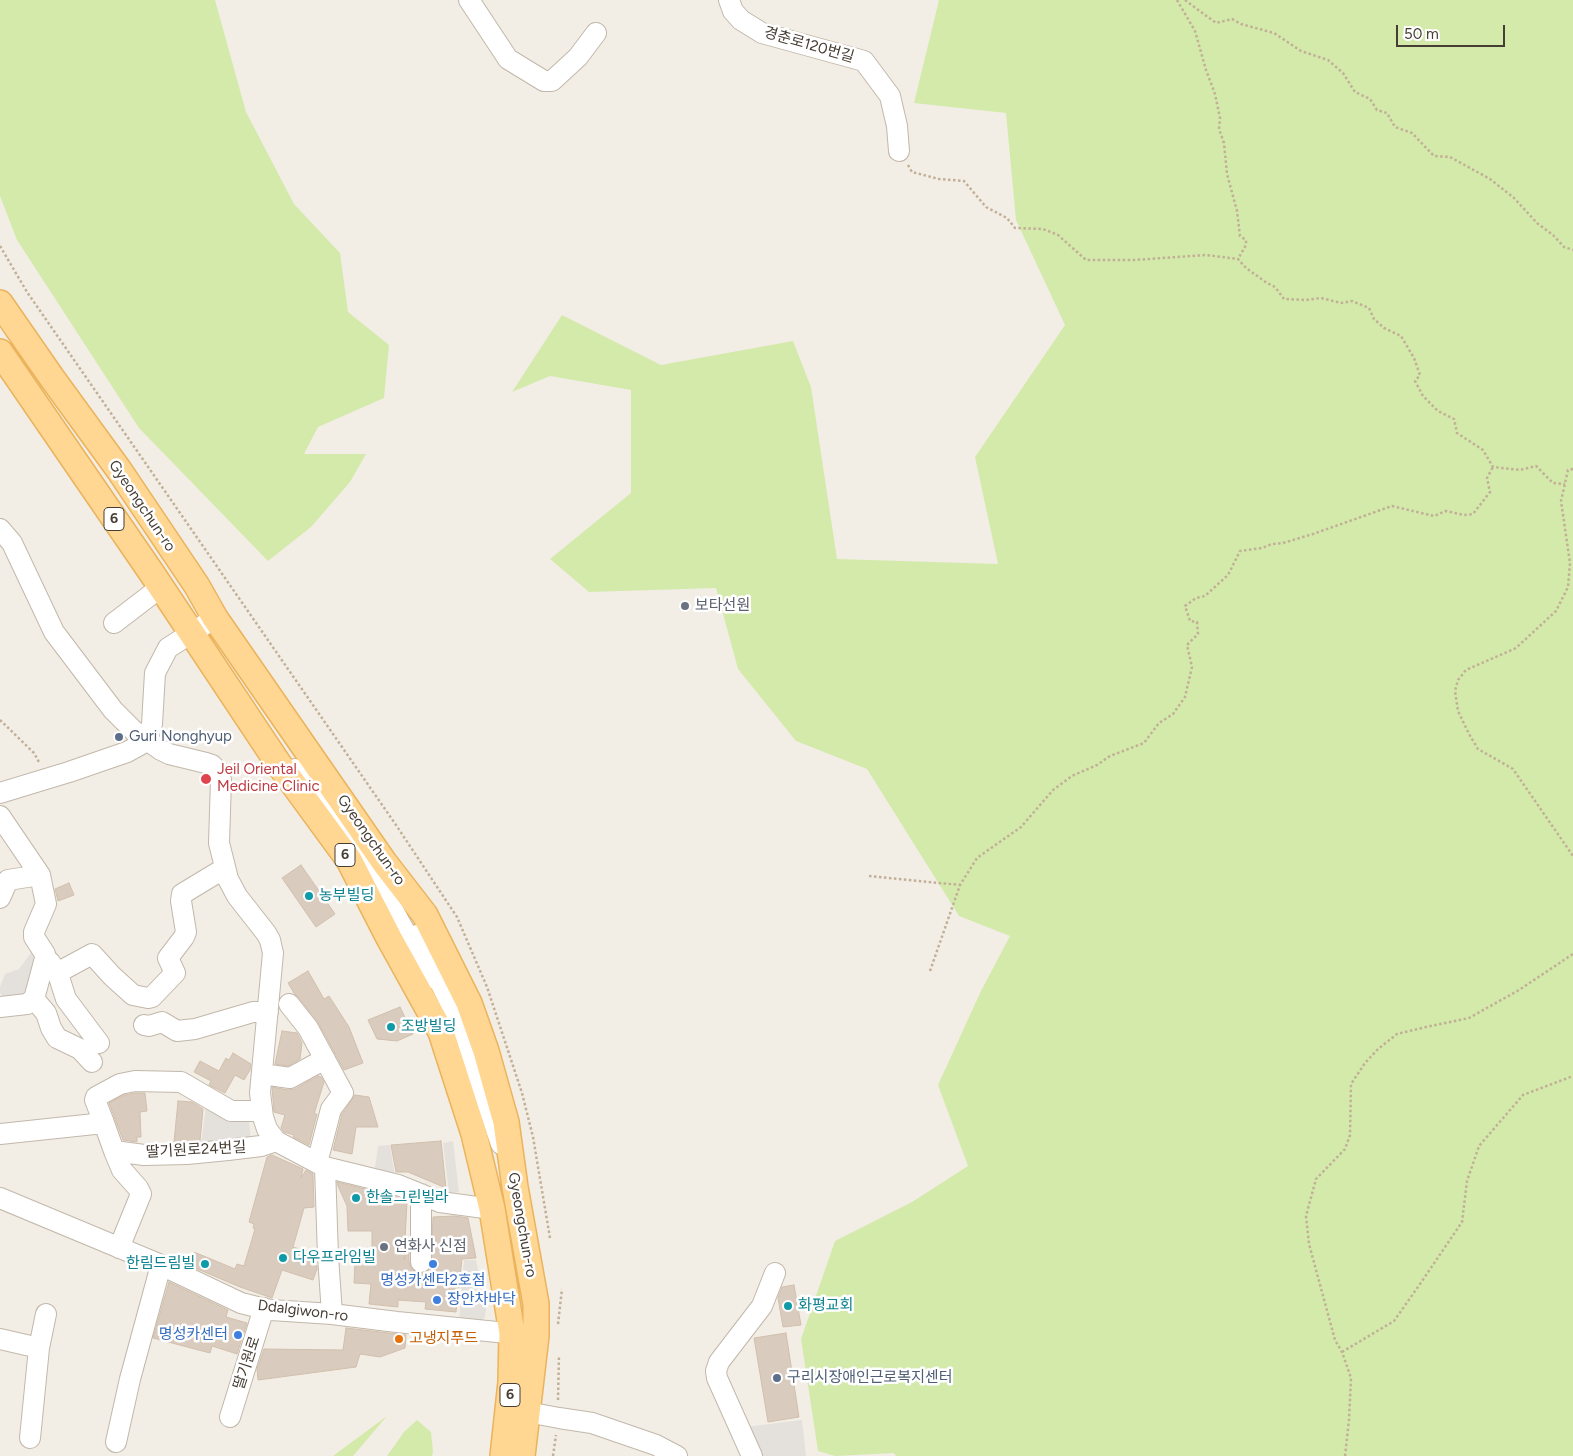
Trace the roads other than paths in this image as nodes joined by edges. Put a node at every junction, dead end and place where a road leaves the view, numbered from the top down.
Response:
1 (469, 0) edge
2 (729, 0) edge
3 (596, 33) dead end
4 (899, 151) road end
5 (0, 303) edge
6 (0, 352) edge
7 (0, 529) edge
8 (161, 588) junction
9 (216, 618) junction
10 (114, 623) dead end
11 (192, 634) junction
12 (148, 741) junction
13 (0, 793) edge
14 (0, 816) edge
15 (225, 868) junction
16 (40, 875) junction
17 (3, 884) edge
18 (45, 954) junction
19 (57, 973) junction
20 (34, 999) junction
21 (289, 1004) dead end
22 (0, 1007) edge
23 (268, 1012) junction
24 (144, 1025) dead end
25 (99, 1043) dead end
26 (325, 1059) junction
27 (92, 1062) dead end
28 (262, 1074) junction
29 (262, 1111) junction
30 (104, 1123) junction
31 (0, 1134) edge
32 (276, 1141) junction
33 (114, 1151) junction
34 (321, 1162) junction
35 (366, 1164) dead end
36 (421, 1194) junction
37 (0, 1198) edge
38 (492, 1209) junction
39 (120, 1248) junction
40 (421, 1262) dead end
41 (160, 1265) junction
42 (775, 1273) dead end
43 (264, 1308) junction
44 (46, 1314) dead end
45 (332, 1314) junction
46 (524, 1335) junction
47 (0, 1339) edge
48 (39, 1348) junction
49 (527, 1412) junction
50 (230, 1417) dead end
51 (30, 1438) dead end
52 (116, 1442) dead end
53 (503, 1456) edge
54 (522, 1456) edge
55 (677, 1456) edge
56 (752, 1456) edge

1 - 3 street
2 - 4 street, 경춘로120번길
5 - 9 main road, Gyeongchun-ro
6 - 8 main road, Gyeongchun-ro / 6
7 - 12 street
8 - 10 street
8 - 11 main road, Gyeongchun-ro / 6
9 - 11 street
9 - 46 main road, Gyeongchun-ro
11 - 12 street
11 - 38 main road, Gyeongchun-ro / 6
12 - 13 street
12 - 15 street
14 - 16 street
15 - 19 street
15 - 23 street
16 - 17 street
16 - 18 street
18 - 19 street
18 - 20 street
19 - 25 street
20 - 22 street
20 - 27 street
21 - 26 street
23 - 24 street
23 - 28 street
26 - 28 street
26 - 34 street
28 - 29 street
29 - 30 street
29 - 32 street
30 - 31 street
30 - 33 street
32 - 33 street, 딸기원로24번길
32 - 34 street
33 - 39 street
34 - 35 street
34 - 36 street
34 - 45 street
36 - 38 street
36 - 40 street
37 - 39 street, Ddalgiwon-ro
38 - 46 main road, Gyeongchun-ro / 6
39 - 41 street, Ddalgiwon-ro
41 - 43 street, Ddalgiwon-ro
41 - 52 street
42 - 56 street
43 - 45 street, Ddalgiwon-ro
43 - 50 street, 딸기원로
44 - 48 street
45 - 46 street, Ddalgiwon-ro
46 - 49 main road, Gyeongchun-ro
46 - 53 main road, Gyeongchun-ro / 6
47 - 48 street
48 - 51 street
49 - 54 main road, Gyeongchun-ro
49 - 55 street

